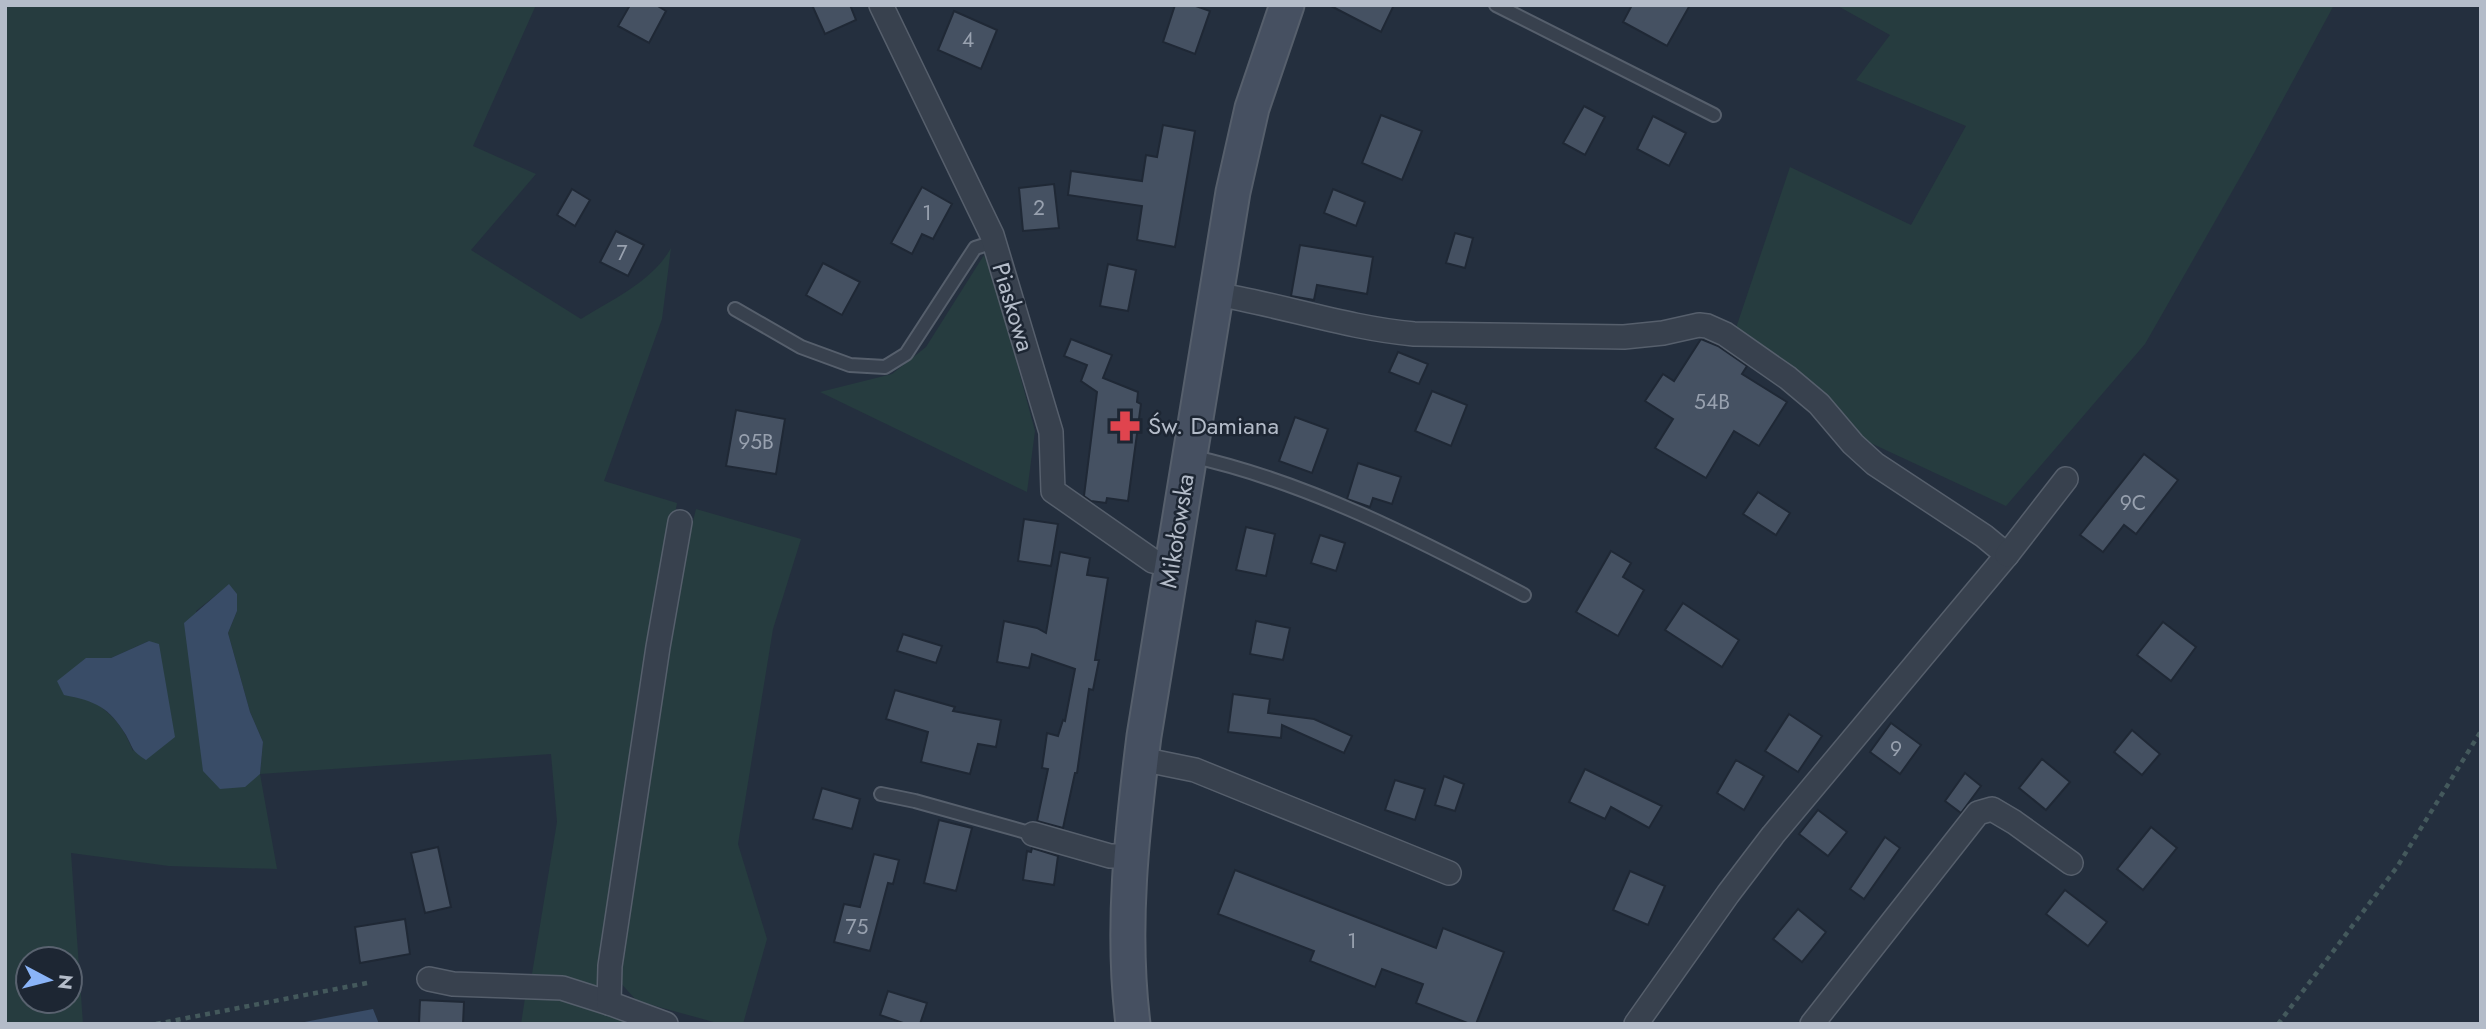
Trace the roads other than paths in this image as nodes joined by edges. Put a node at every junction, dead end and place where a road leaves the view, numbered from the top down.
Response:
1 (881, 5) edge
2 (1287, 5) edge
3 (1496, 5) edge
4 (1714, 115) dead end
5 (994, 242) junction
6 (1215, 294) junction
7 (735, 309) dead end
8 (1189, 456) junction
9 (2066, 479) dead end
10 (680, 522) dead end
11 (2007, 555) junction
12 (1172, 565) junction
13 (1524, 595) dead end
14 (1141, 758) junction
15 (881, 794) dead end
16 (1032, 834) joint
17 (1131, 856) junction
18 (2071, 863) dead end
19 (1449, 873) dead end
20 (429, 979) dead end
21 (609, 1003) junction
22 (666, 1024) edge
23 (1133, 1024) edge
24 (1636, 1024) edge
25 (1812, 1024) edge

1 - 5 street, Piaskowa
2 - 6 main road, Mikołowska
3 - 4 lane
5 - 7 lane
5 - 12 street, Piaskowa
6 - 8 main road, Mikołowska
6 - 11 street
8 - 12 main road, Mikołowska
8 - 13 lane
9 - 11 street
10 - 21 street
11 - 24 street
12 - 14 main road, Mikołowska
14 - 17 main road, Mikołowska
14 - 19 street
15 - 16 lane
16 - 17 street
17 - 23 main road, Mikołowska
18 - 25 street
20 - 21 street
21 - 22 street

